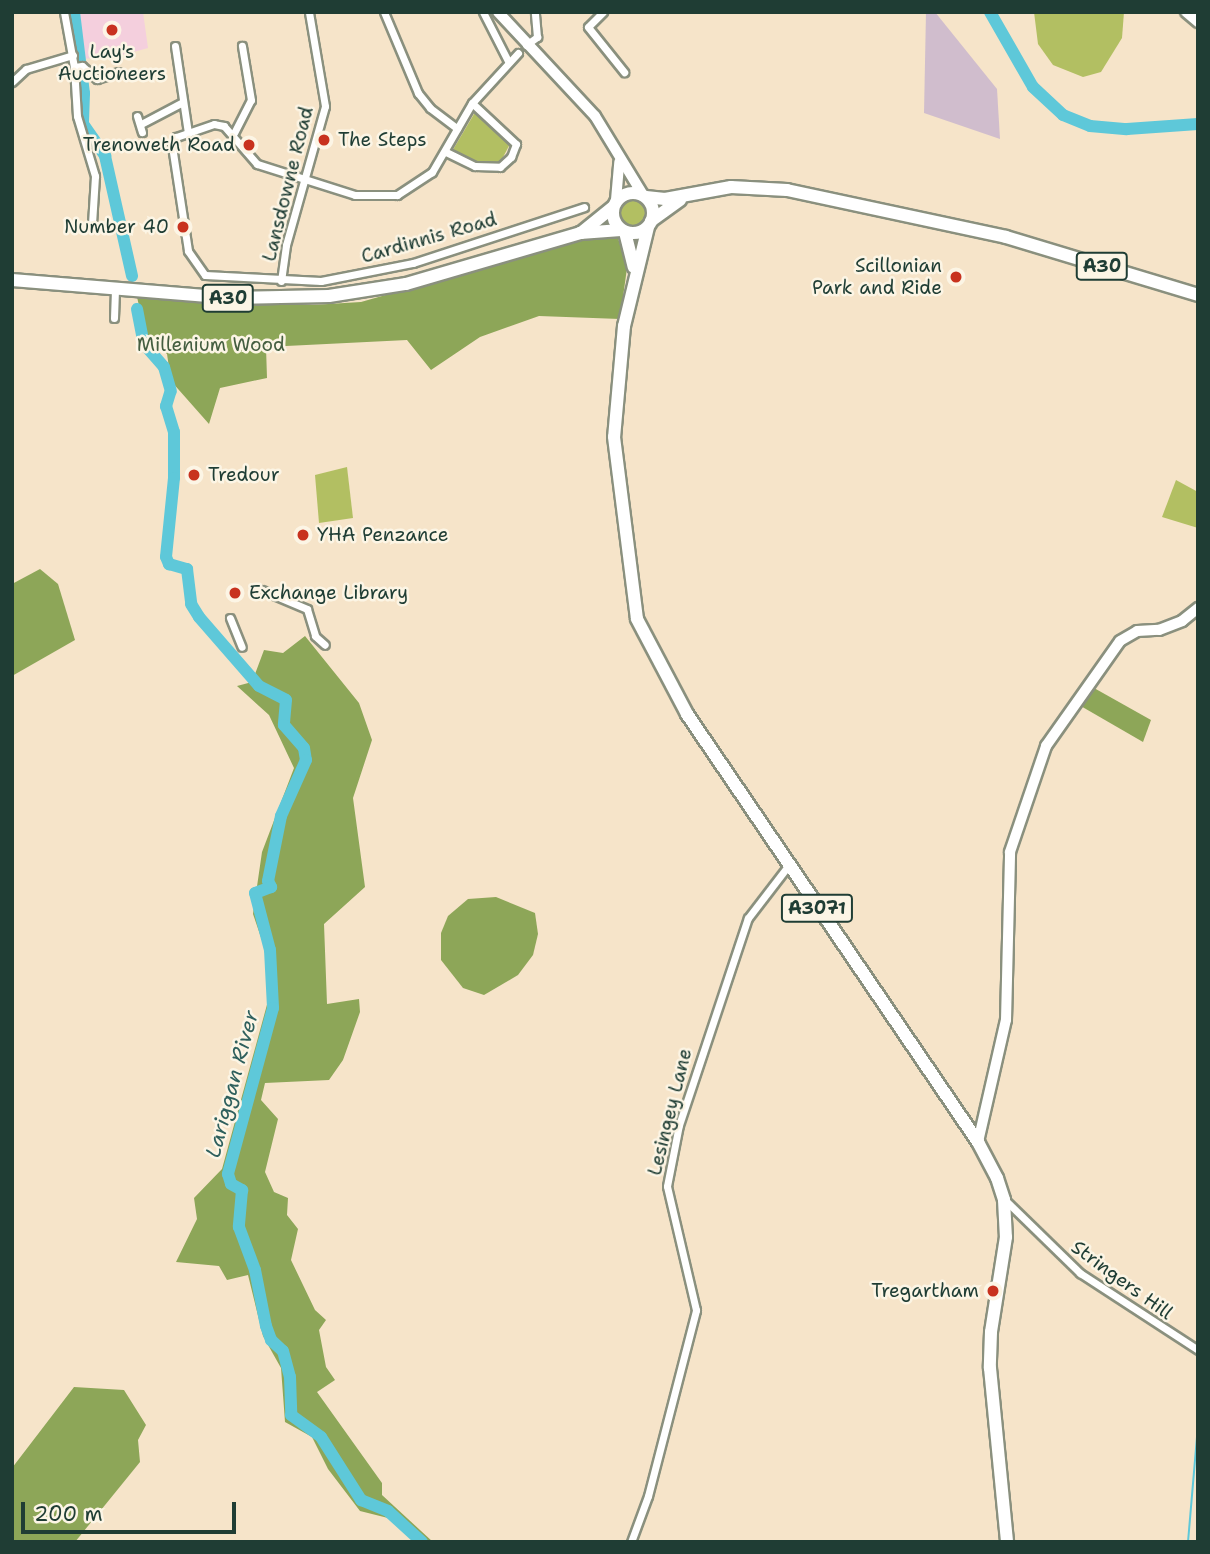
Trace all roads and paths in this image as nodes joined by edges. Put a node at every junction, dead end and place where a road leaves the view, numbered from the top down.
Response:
1 (64, 12) edge
2 (309, 12) edge
3 (384, 12) edge
4 (483, 12) edge
5 (498, 12) edge
6 (535, 12) edge
7 (603, 12) edge
8 (1186, 12) edge
9 (1198, 22) edge
10 (175, 46) dead end
11 (242, 46) dead end
12 (522, 49) junction
13 (73, 55) junction
14 (508, 61) junction
15 (78, 67) junction
16 (118, 72) dead end
17 (624, 72) dead end
18 (12, 82) edge
19 (183, 102) junction
20 (472, 103) junction
21 (140, 124) dead end
22 (457, 128) junction
23 (188, 133) junction
24 (234, 133) junction
25 (446, 152) junction
26 (619, 161) junction
27 (306, 182) junction
28 (645, 196) junction
29 (686, 196) junction
30 (615, 204) junction
31 (584, 207) dead end
32 (92, 224) dead end
33 (650, 224) junction
34 (623, 231) junction
35 (580, 233) junction
36 (635, 271) junction
37 (12, 281) edge
38 (281, 281) junction
39 (115, 289) junction
40 (1198, 295) edge
41 (114, 318) dead end
42 (262, 590) dead end
43 (1198, 608) edge
44 (230, 618) dead end
45 (325, 645) dead end
46 (242, 647) dead end
47 (788, 866) junction
48 (978, 1142) junction
49 (1004, 1200) junction
50 (1198, 1350) edge
51 (631, 1542) edge
52 (1007, 1542) edge

1 - 13 street
2 - 27 street, Lansdowne Road
3 - 22 street
4 - 14 street
5 - 12 street
6 - 12 street
7 - 17 street
8 - 9 main road
10 - 19 street
11 - 24 street
12 - 14 street
12 - 26 street
13 - 15 street
13 - 18 street
14 - 20 street
15 - 16 street
15 - 32 street
19 - 21 street
19 - 23 street
20 - 22 street
20 - 25 street
22 - 25 street
23 - 24 street
23 - 38 street, Cardinnis Road
24 - 27 street
25 - 27 street
26 - 28 street
26 - 30 street
27 - 38 street, Lansdowne Road
28 - 29 main road, A30
28 - 30 main road
28 - 33 main road
29 - 33 main road, A30
29 - 40 main road, A30
30 - 34 main road
30 - 35 main road, A30
31 - 38 street, Cardinnis Road
33 - 34 main road
33 - 36 main road, A3071
34 - 35 main road, A30
34 - 36 main road, A3071
35 - 39 main road, A30
36 - 47 main road, A3071
37 - 39 main road, A30
39 - 41 street
42 - 45 street
43 - 48 main road
44 - 46 street
47 - 48 main road, A3071
47 - 51 street, Lesingey Lane
48 - 49 main road, A3071
49 - 50 street, Stringers Hill
49 - 52 main road, A3071

